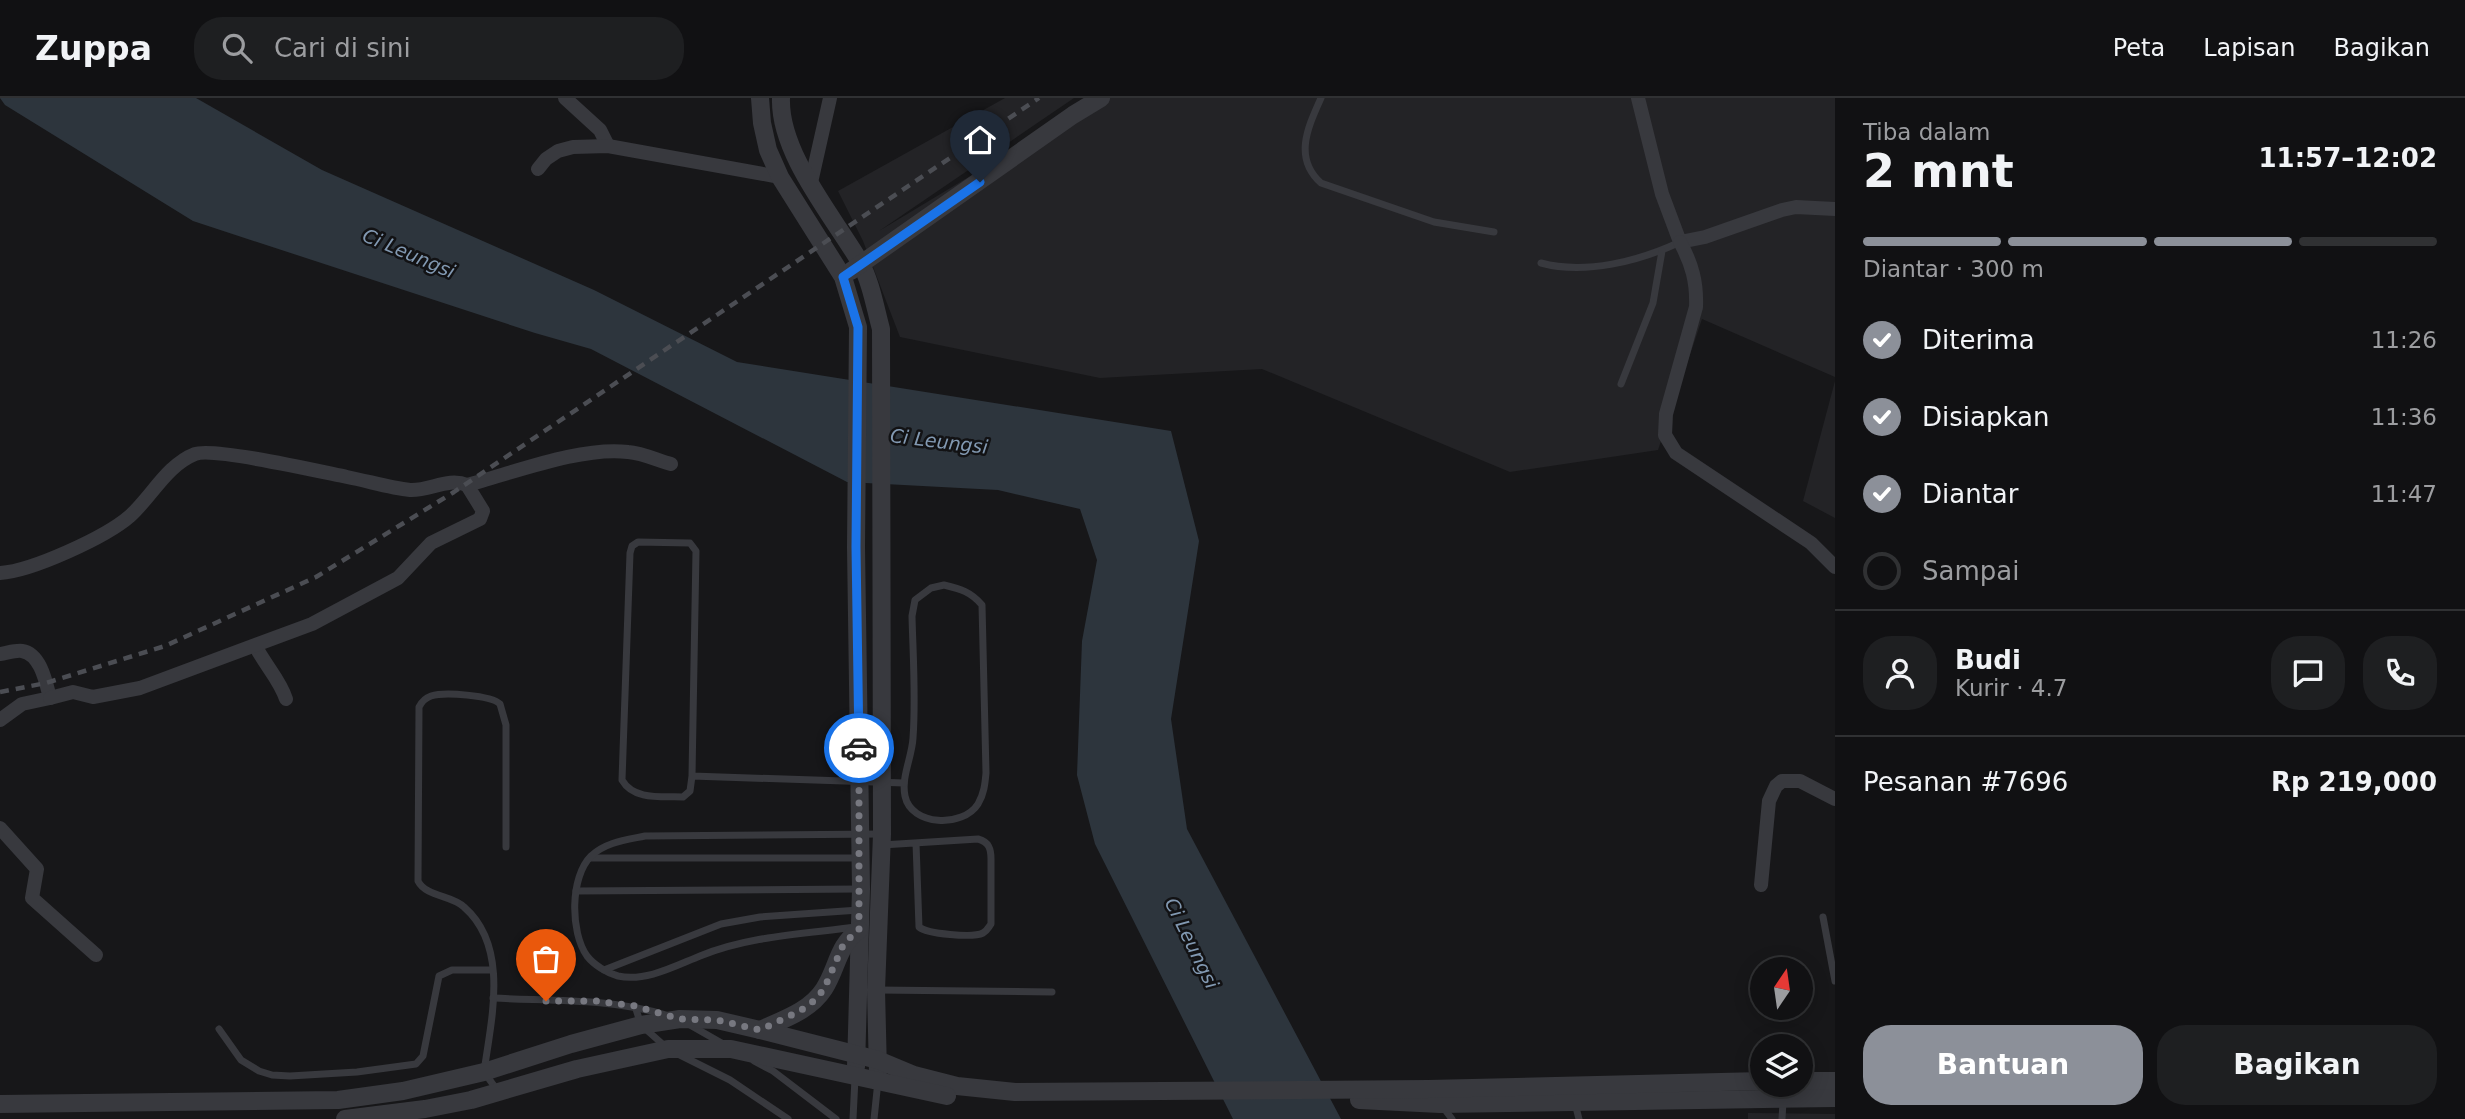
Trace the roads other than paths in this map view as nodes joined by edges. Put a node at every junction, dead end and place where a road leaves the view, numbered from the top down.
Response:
1 (565, 98) edge
2 (760, 98) edge
3 (781, 98) edge
4 (830, 98) edge
5 (1101, 98) edge
6 (1321, 98) edge
7 (1638, 98) edge
8 (608, 146) junction
9 (538, 169) dead end
10 (780, 177) junction
11 (810, 187) junction
12 (1835, 209) edge
13 (1494, 232) dead end
14 (1680, 243) junction
15 (1662, 251) junction
16 (1541, 262) dead end
17 (861, 264) junction
18 (843, 277) junction
19 (1621, 384) dead end
20 (671, 464) dead end
21 (467, 485) junction
22 (1835, 567) edge
23 (0, 573) edge
24 (256, 647) junction
25 (0, 654) edge
26 (50, 698) junction
27 (286, 699) dead end
28 (3, 715) edge
29 (692, 776) junction
30 (859, 782) junction
31 (881, 783) junction
32 (904, 783) junction
33 (1835, 799) edge
34 (0, 828) edge
35 (861, 835) junction
36 (881, 840) junction
37 (916, 844) junction
38 (506, 847) dead end
39 (589, 858) junction
40 (861, 858) junction
41 (1761, 885) dead end
42 (861, 889) junction
43 (576, 891) junction
44 (1822, 917) dead end
45 (860, 922) junction
46 (96, 955) dead end
47 (492, 970) junction
48 (603, 970) junction
49 (1835, 981) edge
50 (876, 990) junction
51 (1052, 992) dead end
52 (493, 998) junction
53 (635, 1006) junction
54 (680, 1019) junction
55 (641, 1025) junction
56 (219, 1029) dead end
57 (760, 1030) junction
58 (668, 1049) junction
59 (732, 1049) junction
60 (856, 1055) junction
61 (878, 1060) junction
62 (484, 1072) junction
63 (855, 1077) junction
64 (878, 1081) junction
65 (1813, 1081) edge
66 (1835, 1081) edge
67 (1750, 1082) edge
68 (497, 1091) junction
69 (1750, 1092) edge
70 (1573, 1093) junction
71 (1189, 1094) junction
72 (1355, 1095) junction
73 (1813, 1095) edge
74 (1784, 1097) edge
75 (1835, 1098) edge
76 (0, 1104) edge
77 (1440, 1104) junction
78 (345, 1119) edge
79 (788, 1119) edge
80 (836, 1119) edge
81 (853, 1119) edge
82 (874, 1119) edge
83 (1452, 1119) edge
84 (1579, 1119) edge
85 (1783, 1119) edge

1 - 8 street
2 - 10 street
3 - 11 street
4 - 11 street
5 - 17 street
6 - 13 lane
7 - 14 street
8 - 9 street
8 - 10 street
10 - 18 street
11 - 17 street
12 - 14 street
14 - 15 lane
14 - 22 street
15 - 16 lane
15 - 19 lane
17 - 18 street
17 - 31 street
18 - 30 street
20 - 21 street
21 - 23 street
21 - 24 street
24 - 26 street
24 - 27 street
25 - 26 street
26 - 28 street
29 - 29 lane
29 - 30 lane
30 - 31 lane
30 - 35 street
31 - 32 lane
31 - 36 street
32 - 32 lane
33 - 41 street
34 - 46 street
35 - 36 lane
35 - 39 lane
35 - 40 street
36 - 37 lane
36 - 50 street
37 - 37 lane
38 - 47 lane
39 - 40 lane
39 - 43 lane
40 - 42 street
42 - 43 lane
42 - 45 street
43 - 48 lane
44 - 49 lane
45 - 48 lane
45 - 48 lane
45 - 57 street
45 - 60 street
47 - 52 lane
47 - 56 lane
50 - 51 lane
50 - 61 street
52 - 53 lane
52 - 62 lane
53 - 54 lane
53 - 55 lane
54 - 55 street
54 - 57 street
54 - 59 lane
55 - 58 lane
55 - 62 street
57 - 60 street
58 - 59 street
58 - 68 street
58 - 79 lane
59 - 63 street
59 - 80 lane
60 - 61 street
60 - 63 street
61 - 64 street
61 - 71 street
62 - 68 lane
62 - 76 street
63 - 64 street
63 - 81 lane
64 - 71 street
64 - 82 lane
65 - 66 street
67 - 70 street
68 - 78 street
69 - 70 street
70 - 72 street
70 - 77 street
70 - 84 lane
71 - 72 street
72 - 77 street
73 - 75 street
74 - 85 lane
77 - 83 lane

